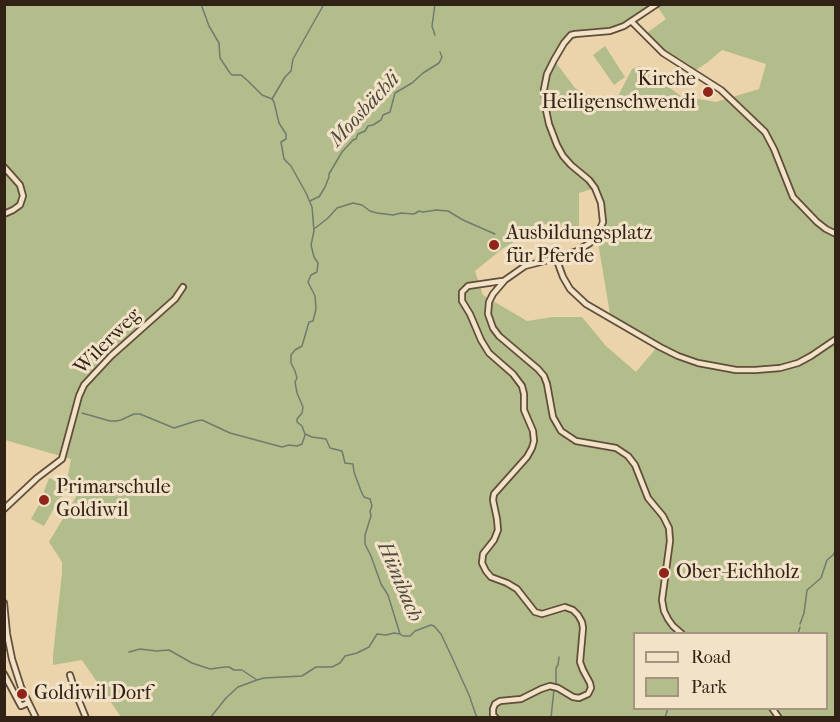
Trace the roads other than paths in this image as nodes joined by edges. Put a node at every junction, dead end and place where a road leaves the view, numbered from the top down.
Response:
1 (657, 4) edge
2 (632, 22) junction
3 (4, 167) edge
4 (4, 214) edge
5 (836, 234) edge
6 (556, 258) junction
7 (505, 280) junction
8 (183, 287) dead end
9 (836, 339) edge
10 (4, 508) edge
11 (4, 603) edge
12 (681, 632) edge
13 (4, 674) edge
14 (70, 675) dead end
15 (28, 703) junction
16 (36, 717) edge
17 (86, 717) edge
18 (496, 717) edge

1 - 2 street
2 - 5 street
2 - 6 street
3 - 4 street
6 - 7 street
6 - 9 street
7 - 12 street
7 - 18 street
8 - 10 street, Wilerweg
11 - 15 street
13 - 15 street
14 - 17 street
15 - 16 street

